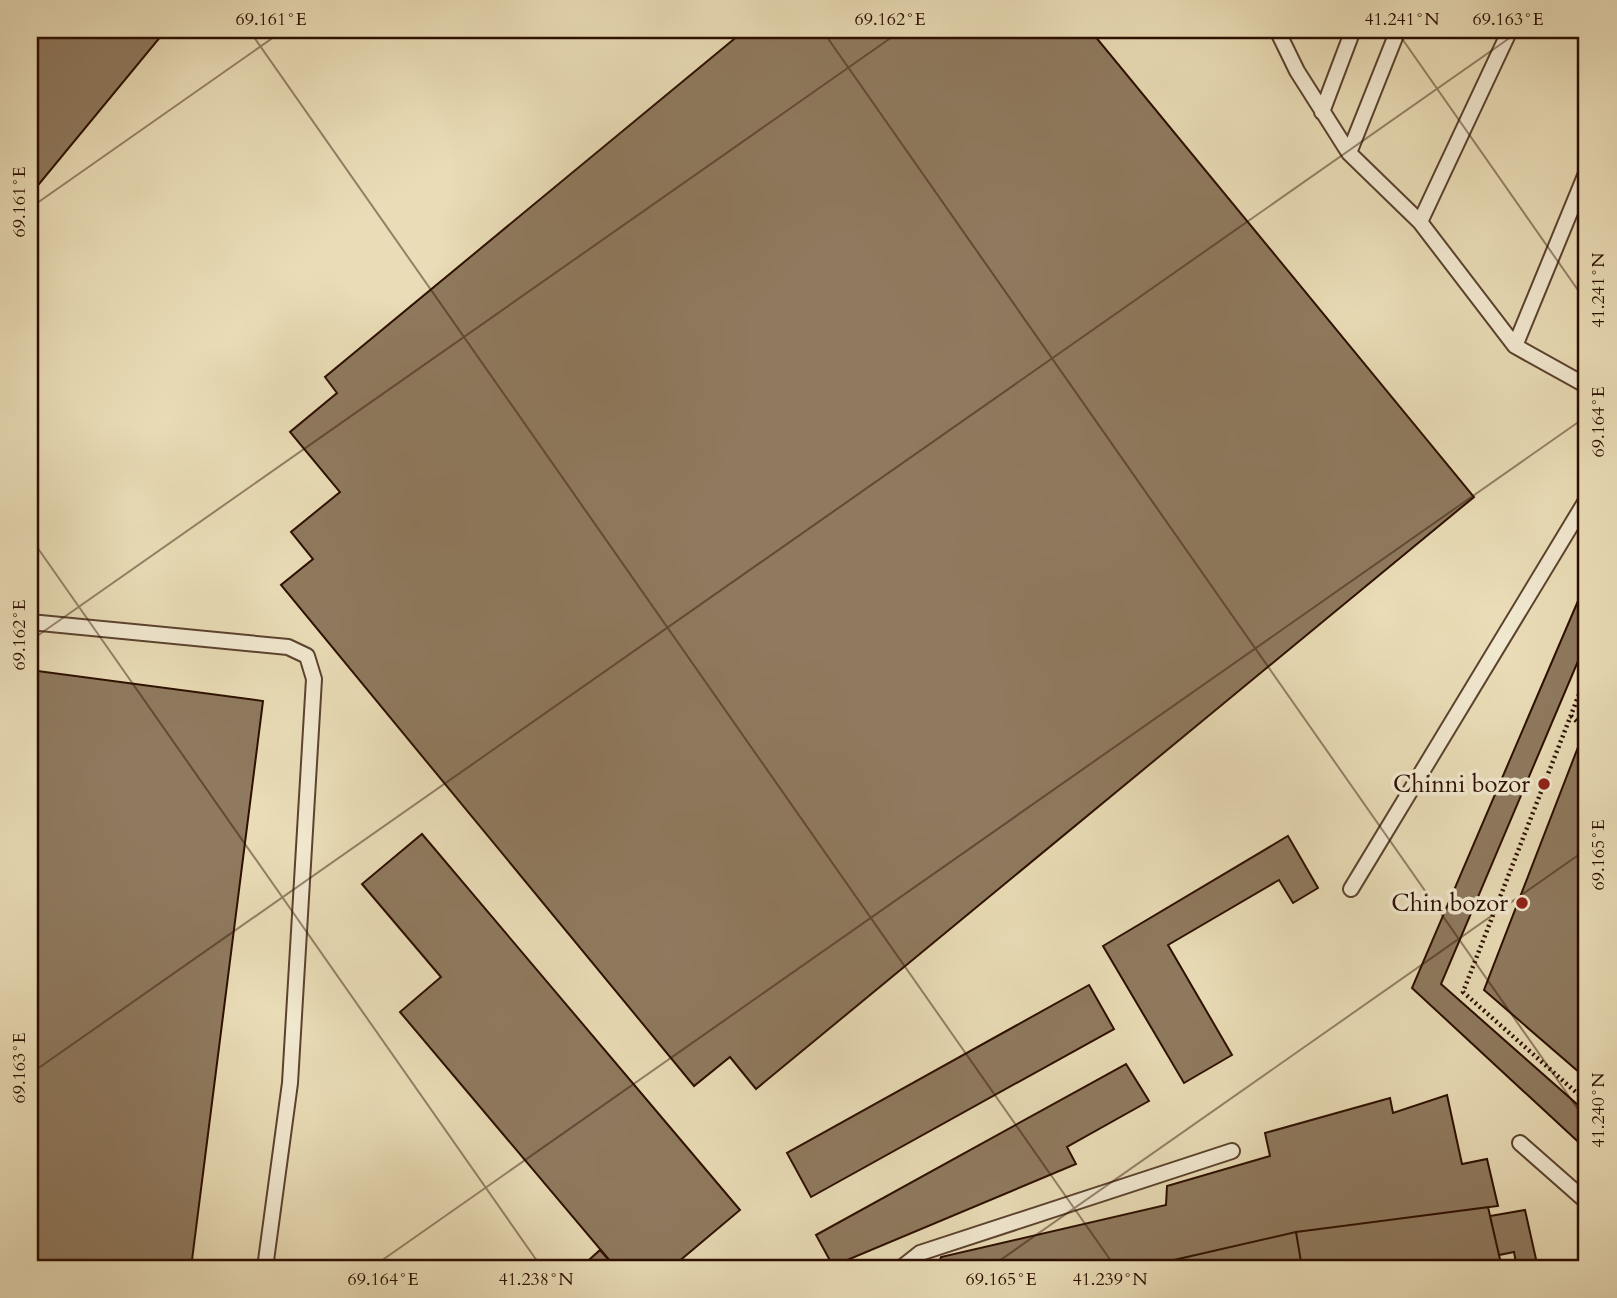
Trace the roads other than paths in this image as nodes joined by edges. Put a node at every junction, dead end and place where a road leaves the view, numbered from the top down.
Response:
1 (1277, 30) edge
2 (1353, 30) edge
3 (1398, 30) edge
4 (1510, 30) edge
5 (1322, 112) junction
6 (1349, 153) junction
7 (1587, 171) edge
8 (1420, 222) junction
9 (1515, 346) junction
10 (1587, 386) edge
11 (1587, 499) edge
12 (30, 622) edge
13 (1352, 889) dead end
14 (1520, 1143) dead end
15 (1232, 1151) dead end
16 (1587, 1202) edge
17 (265, 1268) edge
18 (901, 1268) edge

1 - 5 lane
2 - 5 lane
3 - 6 lane
4 - 8 lane
5 - 6 lane
6 - 8 lane
7 - 9 lane
8 - 9 lane
9 - 10 lane
11 - 13 lane
12 - 17 lane
14 - 16 lane
15 - 18 lane

